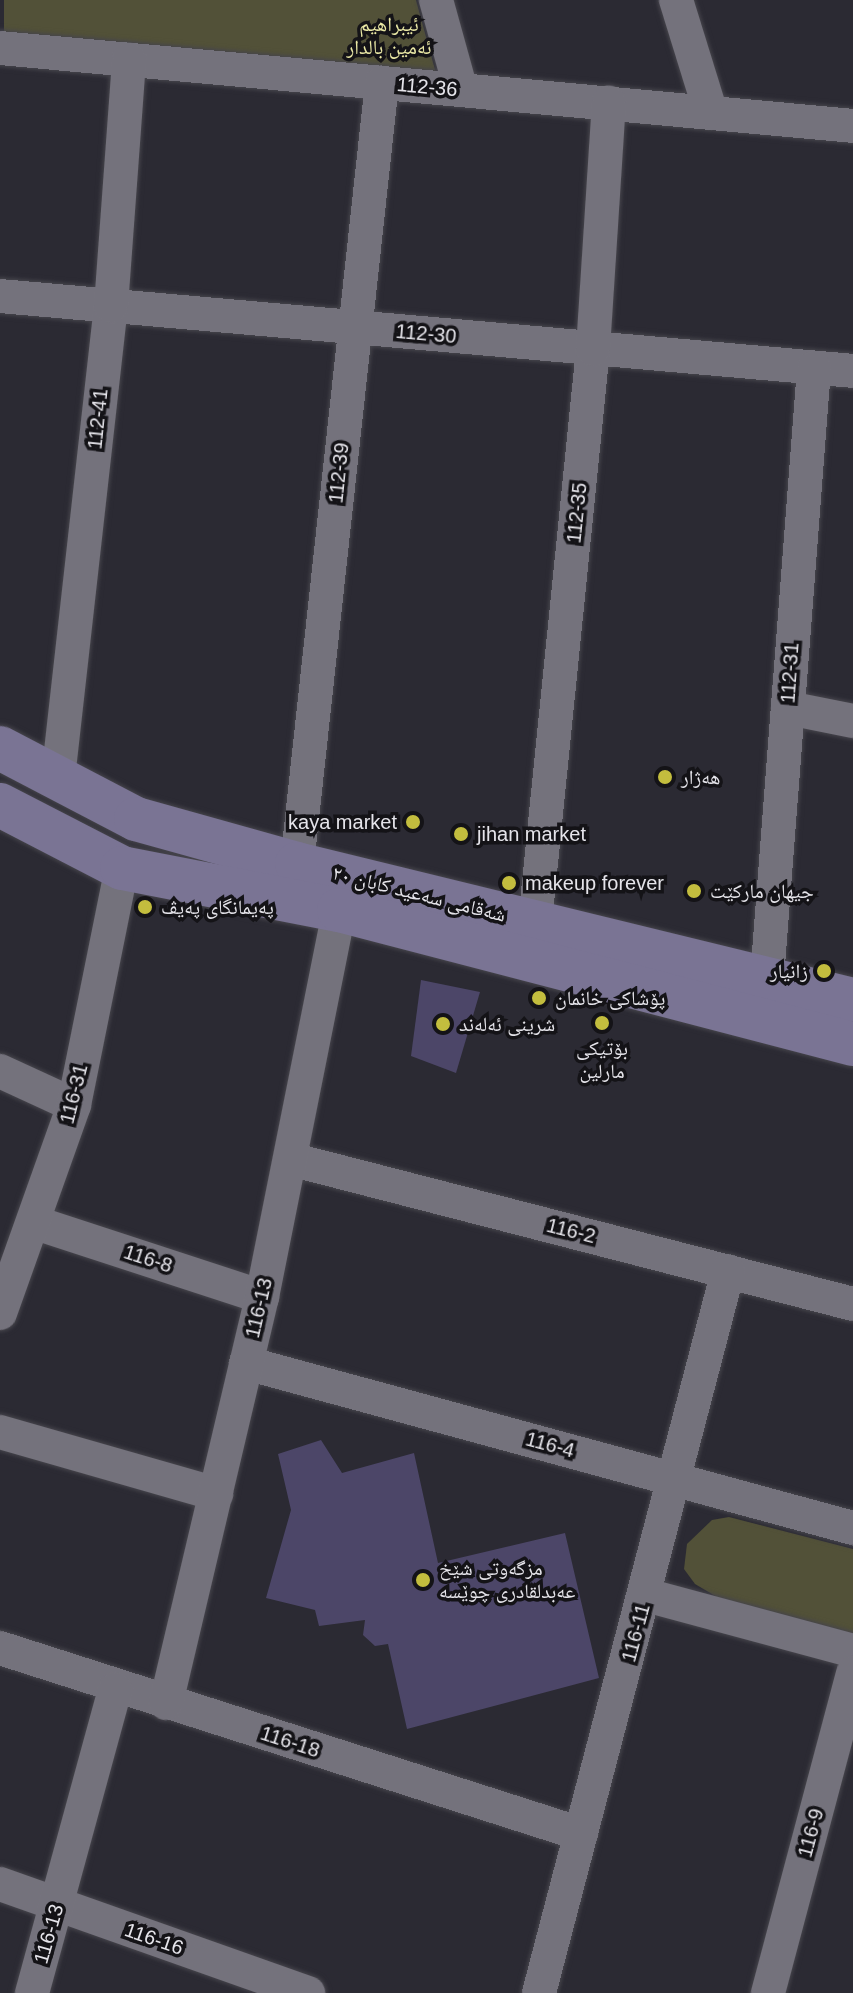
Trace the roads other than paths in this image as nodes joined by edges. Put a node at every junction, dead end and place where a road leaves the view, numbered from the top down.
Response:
1 (436, 0) edge
2 (676, 0) edge
3 (0, 48) edge
4 (129, 60) junction
5 (382, 83) junction
6 (461, 90) junction
7 (609, 103) junction
8 (711, 113) junction
9 (853, 126) edge
10 (0, 296) edge
11 (111, 306) junction
12 (355, 328) junction
13 (593, 349) junction
14 (814, 368) junction
15 (853, 371) edge
16 (788, 708) junction
17 (853, 721) edge
18 (0, 748) edge
19 (58, 778) junction
20 (0, 805) edge
21 (297, 864) junction
22 (122, 868) junction
23 (339, 910) junction
24 (535, 922) junction
25 (767, 978) junction
26 (853, 1000) edge
27 (853, 1044) edge
28 (0, 1071) edge
29 (74, 1105) junction
30 (290, 1159) junction
31 (33, 1222) junction
32 (728, 1271) junction
33 (262, 1297) junction
34 (853, 1304) edge
35 (0, 1313) edge
36 (246, 1363) junction
37 (0, 1432) edge
38 (674, 1479) junction
39 (216, 1494) junction
40 (853, 1528) edge
41 (646, 1595) junction
42 (0, 1648) edge
43 (853, 1651) edge
44 (853, 1673) edge
45 (115, 1689) junction
46 (166, 1703) junction
47 (581, 1834) junction
48 (0, 1884) edge
49 (57, 1905) junction
50 (32, 1993) edge
51 (308, 1993) edge
52 (539, 1993) edge
53 (768, 1993) edge

1 - 6 street
2 - 8 street
3 - 4 street, 112-36
4 - 5 street, 112-36
4 - 11 street, 112-41
5 - 6 street, 112-36
5 - 12 street, 112-39
6 - 7 street, 112-36
7 - 8 street, 112-36
7 - 13 street, 112-35
8 - 9 street, 112-36
10 - 11 street, 112-30
11 - 12 street, 112-30
11 - 19 street, 112-41
12 - 13 street, 112-30
12 - 21 street, 112-39
13 - 14 street, 112-30
13 - 24 street, 112-35
14 - 15 street, 112-30
14 - 16 street, 112-31
16 - 17 street
16 - 25 street, 112-31
18 - 19 main road, شەقامی سەعید کابان ٢٠
19 - 21 main road, شەقامی سەعید کابان ٢٠
20 - 22 main road, شەقامی سەعید کابان ٢٠
21 - 24 main road, شەقامی سەعید کابان ٢٠
22 - 23 main road, شەقامی سەعید کابان ٢٠
22 - 29 street, 116-31
23 - 27 main road, شەقامی سەعید کابان ٢٠
23 - 30 street, 116-13
24 - 25 main road, شەقامی سەعید کابان ٢٠
25 - 26 main road, شەقامی سەعید کابان ٢٠
28 - 29 street
29 - 31 street, 116-31
30 - 32 street, 116-2
30 - 33 street, 116-13
31 - 33 street, 116-8
31 - 35 street, 116-31
32 - 34 street, 116-2
32 - 38 street, 116-11
33 - 36 street, 116-13
36 - 38 street, 116-4
36 - 39 street, 116-13
37 - 39 street
38 - 40 street, 116-4
38 - 41 street, 116-11
39 - 46 street, 116-13
41 - 43 street
41 - 47 street, 116-11
42 - 45 street, 116-18
44 - 53 street, 116-9
45 - 46 street, 116-18
45 - 49 street, 116-13
46 - 47 street, 116-18
47 - 52 street, 116-11
48 - 49 street, 116-16
49 - 50 street, 116-13
49 - 51 street, 116-16

